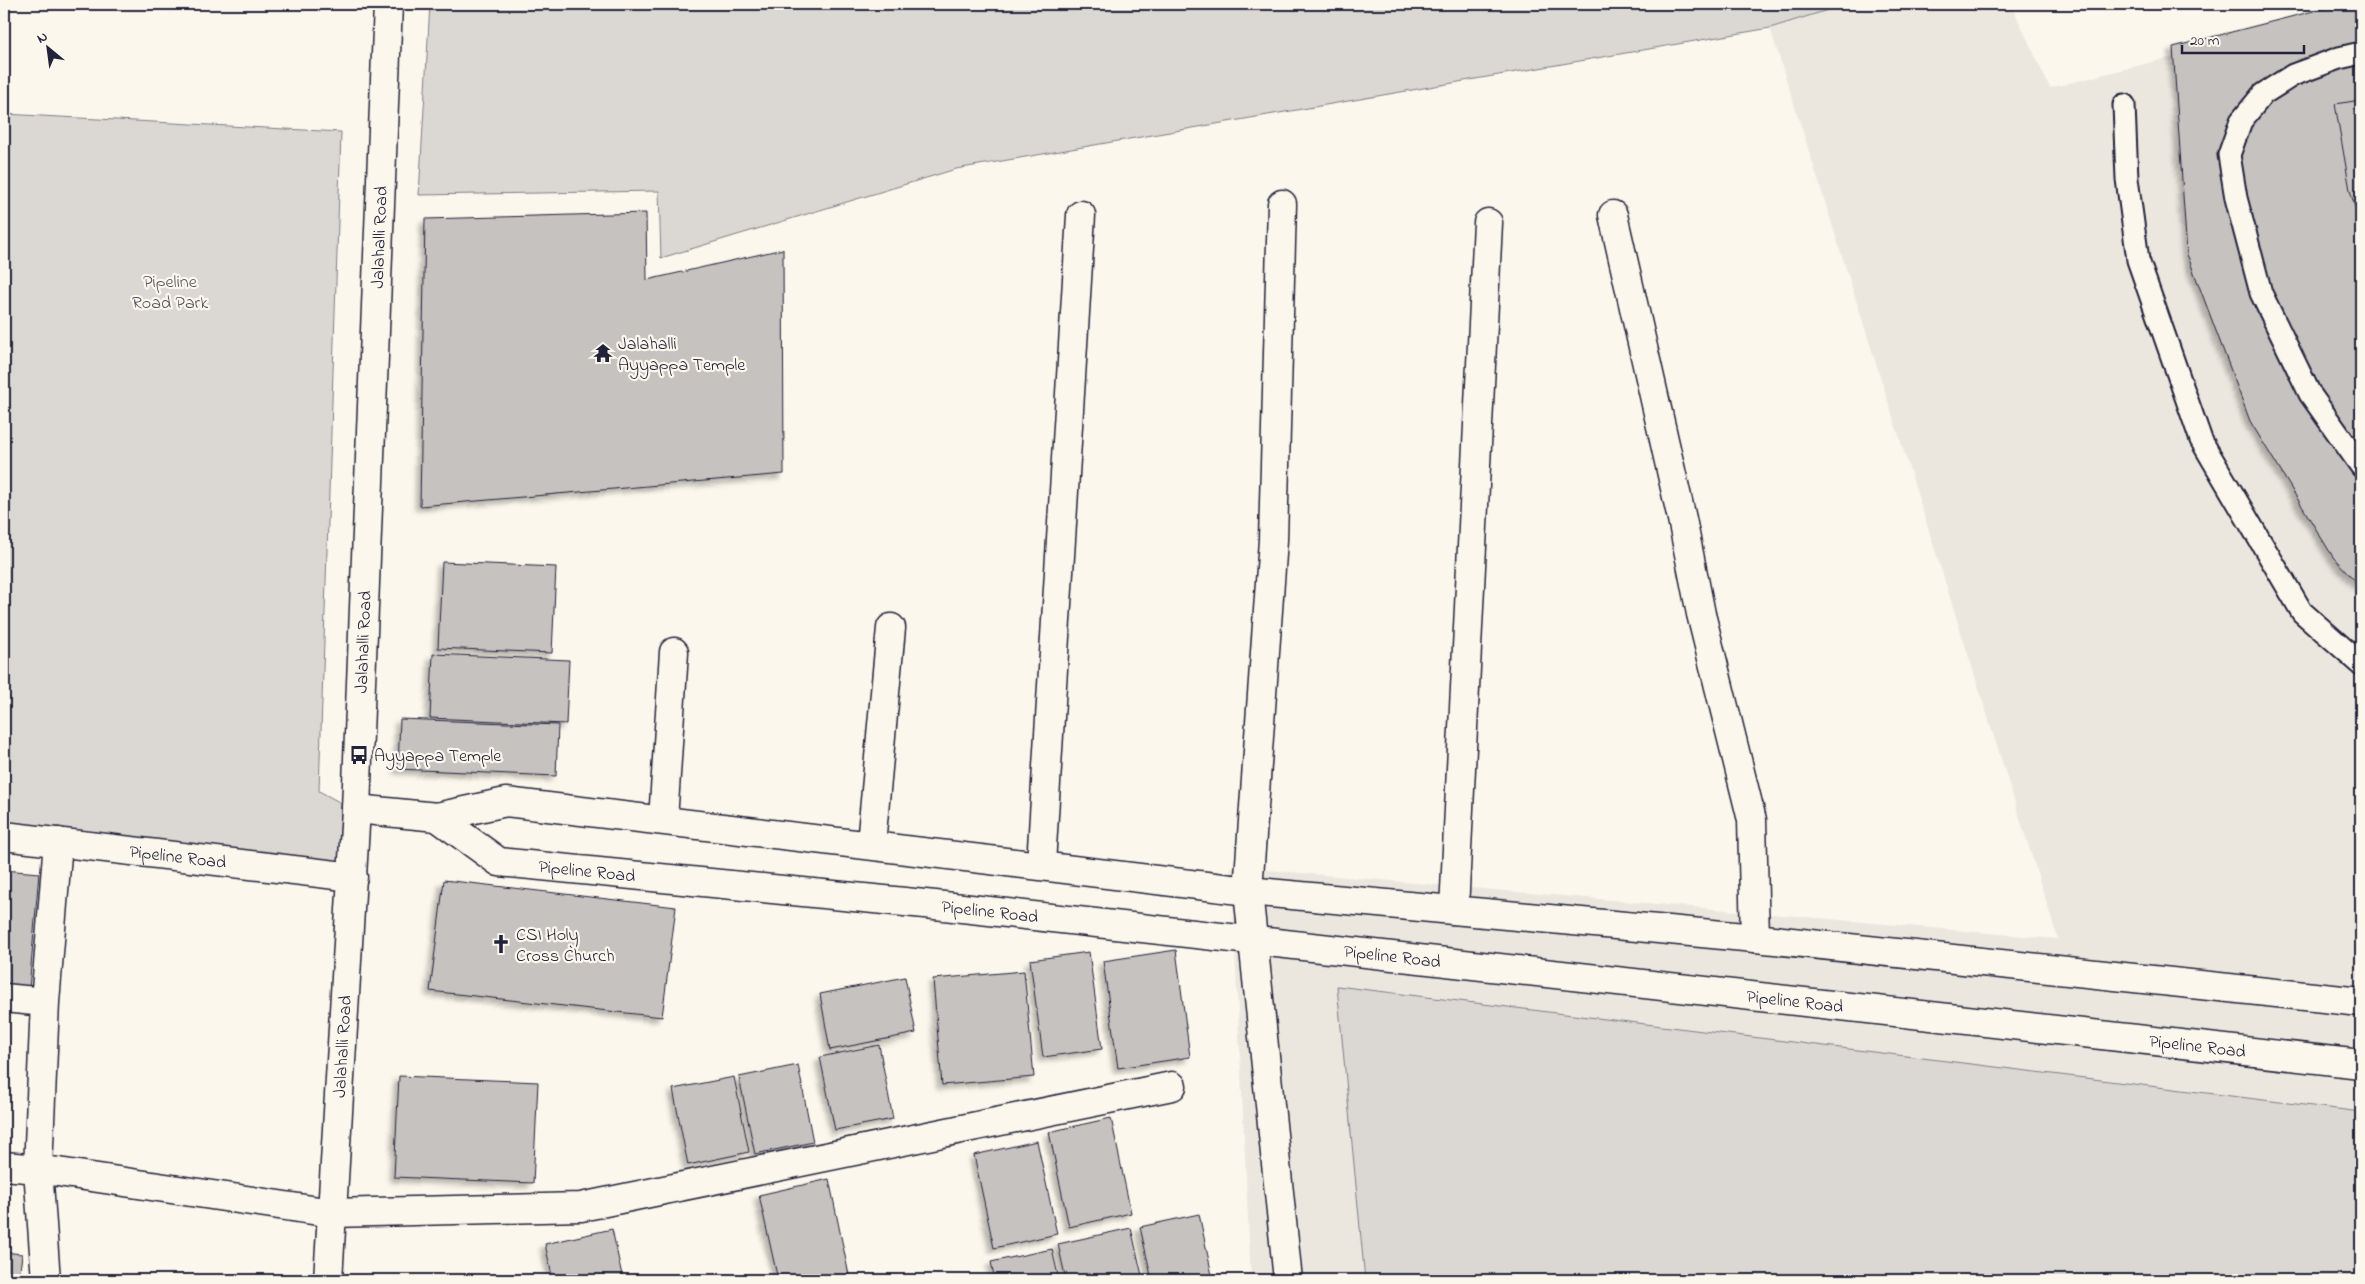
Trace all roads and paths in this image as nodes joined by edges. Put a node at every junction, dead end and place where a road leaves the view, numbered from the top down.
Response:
1 (388, 4) edge
2 (2361, 53) edge
3 (2124, 105) dead end
4 (1282, 204) dead end
5 (1080, 215) dead end
6 (1613, 215) dead end
7 (1488, 223) dead end
8 (2361, 466) edge
9 (891, 628) dead end
10 (674, 652) dead end
11 (2361, 664) edge
12 (356, 809) junction
13 (437, 817) junction
14 (663, 820) junction
15 (4, 836) edge
16 (58, 842) junction
17 (871, 844) junction
18 (1041, 864) junction
19 (353, 877) junction
20 (1248, 891) junction
21 (1454, 910) junction
22 (1755, 938) junction
23 (1252, 942) junction
24 (4, 998) edge
25 (45, 1002) junction
26 (2361, 1002) edge
27 (2361, 1064) edge
28 (1172, 1086) dead end
29 (4, 1166) edge
30 (38, 1169) junction
31 (332, 1213) junction
32 (46, 1280) edge
33 (328, 1280) edge
34 (1288, 1280) edge

1 - 12 main road, Jalahalli Road
2 - 8 lane
3 - 11 lane
4 - 20 main road
5 - 18 main road
6 - 22 main road
7 - 21 main road
9 - 17 main road
10 - 14 main road
12 - 13 main road
12 - 19 main road, Jalahalli Road
13 - 14 main road
13 - 23 main road, Pipeline Road
14 - 17 main road
15 - 16 main road, Pipeline Road
16 - 19 main road, Pipeline Road
16 - 25 main road
17 - 18 main road
18 - 20 main road
19 - 31 main road, Jalahalli Road
20 - 21 main road
20 - 23 main road
21 - 22 main road
22 - 26 main road
23 - 27 main road, Pipeline Road
23 - 34 main road
24 - 25 main road
25 - 30 main road
28 - 31 main road
29 - 30 main road
30 - 31 main road
30 - 32 main road
31 - 33 main road, Jalahalli Road

